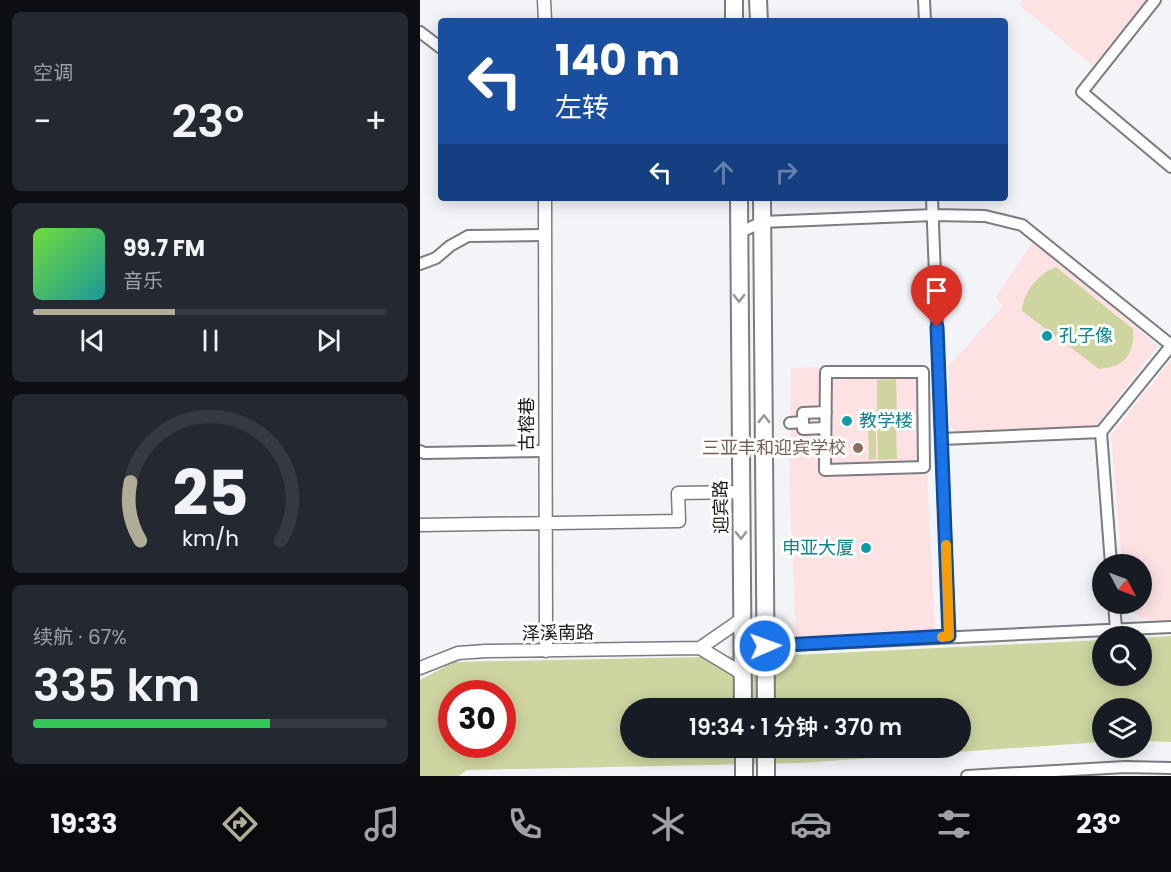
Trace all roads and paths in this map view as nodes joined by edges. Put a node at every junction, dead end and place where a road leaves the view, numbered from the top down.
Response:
1 (544, 0) edge
2 (734, 0) edge
3 (758, 0) edge
4 (924, 0) edge
5 (1155, 0) edge
6 (544, 18) edge
7 (734, 18) edge
8 (759, 18) edge
9 (925, 18) edge
10 (420, 32) edge
11 (438, 46) edge
12 (1171, 167) edge
13 (545, 201) edge
14 (739, 201) edge
15 (750, 201) edge
16 (762, 201) edge
17 (932, 201) edge
18 (933, 216) junction
19 (762, 222) junction
20 (739, 233) junction
21 (545, 235) junction
22 (763, 255) junction
23 (738, 256) junction
24 (420, 264) edge
25 (1171, 346) edge
26 (826, 412) junction
27 (803, 422) junction
28 (790, 423) dead end
29 (825, 428) junction
30 (1101, 432) junction
31 (942, 439) junction
32 (546, 450) junction
33 (420, 451) edge
34 (741, 492) junction
35 (546, 523) junction
36 (420, 525) edge
37 (1110, 554) edge
38 (742, 619) junction
39 (1171, 627) edge
40 (1152, 628) edge
41 (1092, 630) edge
42 (949, 636) junction
43 (765, 646) junction
44 (700, 648) junction
45 (546, 651) junction
46 (420, 668) edge
47 (743, 674) junction
48 (743, 698) edge
49 (766, 698) edge
50 (744, 758) edge
51 (766, 758) edge
52 (1171, 768) edge
53 (1132, 772) edge
54 (744, 776) edge
55 (766, 776) edge
56 (967, 776) edge

1 - 6 street
2 - 7 highway
3 - 8 highway
4 - 9 street
5 - 12 street
10 - 11 street
13 - 21 street, 古榕巷
14 - 20 highway, 迎宾路
15 - 19 highway
16 - 19 highway
17 - 18 street
18 - 19 street
18 - 25 street
18 - 31 street
19 - 20 street
19 - 22 highway
20 - 23 highway, 迎宾路
21 - 24 street
21 - 32 street, 古榕巷
22 - 23 highway
43 -> 22 highway
23 -> 34 highway, 迎宾路
25 - 30 street
26 - 27 street
26 - 29 street
26 - 29 street
27 - 28 street
27 - 29 street
30 - 31 street
30 - 37 street
31 - 42 street
32 - 33 street
32 - 35 street, 古榕巷
34 - 35 street
34 -> 38 highway, 迎宾路
35 - 36 street
35 - 45 street, 古榕巷
38 - 44 street
38 - 47 highway, 迎宾路
39 - 40 street
41 - 42 street
42 - 43 street
43 - 49 highway
44 - 45 street, 泽溪南路
44 - 47 street
45 - 46 street, 泽溪南路
47 - 48 highway, 迎宾路
50 - 54 highway
51 - 55 highway
52 - 53 street
53 - 56 street

